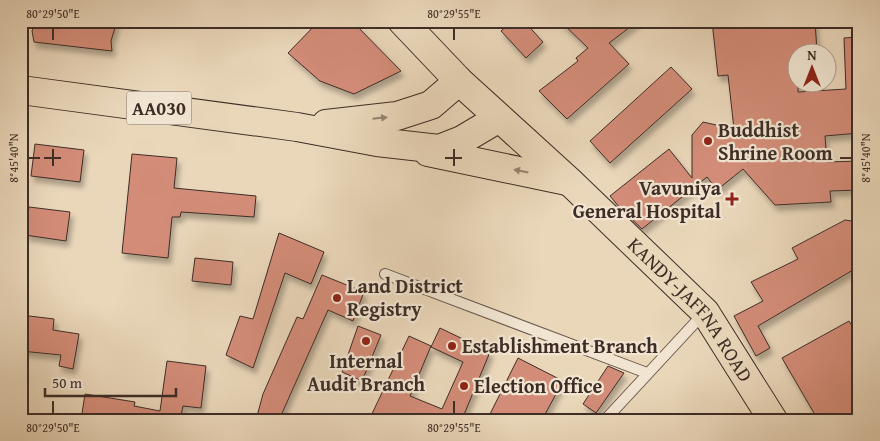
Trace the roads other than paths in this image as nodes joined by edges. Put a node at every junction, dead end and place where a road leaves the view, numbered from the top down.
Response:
1 (402, 21) edge
2 (460, 81) junction
3 (21, 90) edge
4 (499, 118) junction
5 (297, 127) junction
6 (377, 142) junction
7 (569, 181) junction
8 (385, 274) dead end
9 (705, 312) junction
10 (647, 373) junction
11 (605, 420) edge
12 (772, 420) edge

1 - 2 highway, KANDY-JAFFNA ROAD
2 - 4 highway, KANDY-JAFFNA ROAD
5 -> 2 highway, AA030
3 - 5 highway, AA030
4 - 6 highway, AA030
4 - 7 highway, KANDY-JAFFNA ROAD
5 - 6 highway, AA030
7 -> 6 highway
7 - 9 highway, KANDY-JAFFNA ROAD
8 - 10 lane
9 - 10 lane
9 - 12 highway, KANDY-JAFFNA ROAD
10 - 11 lane

